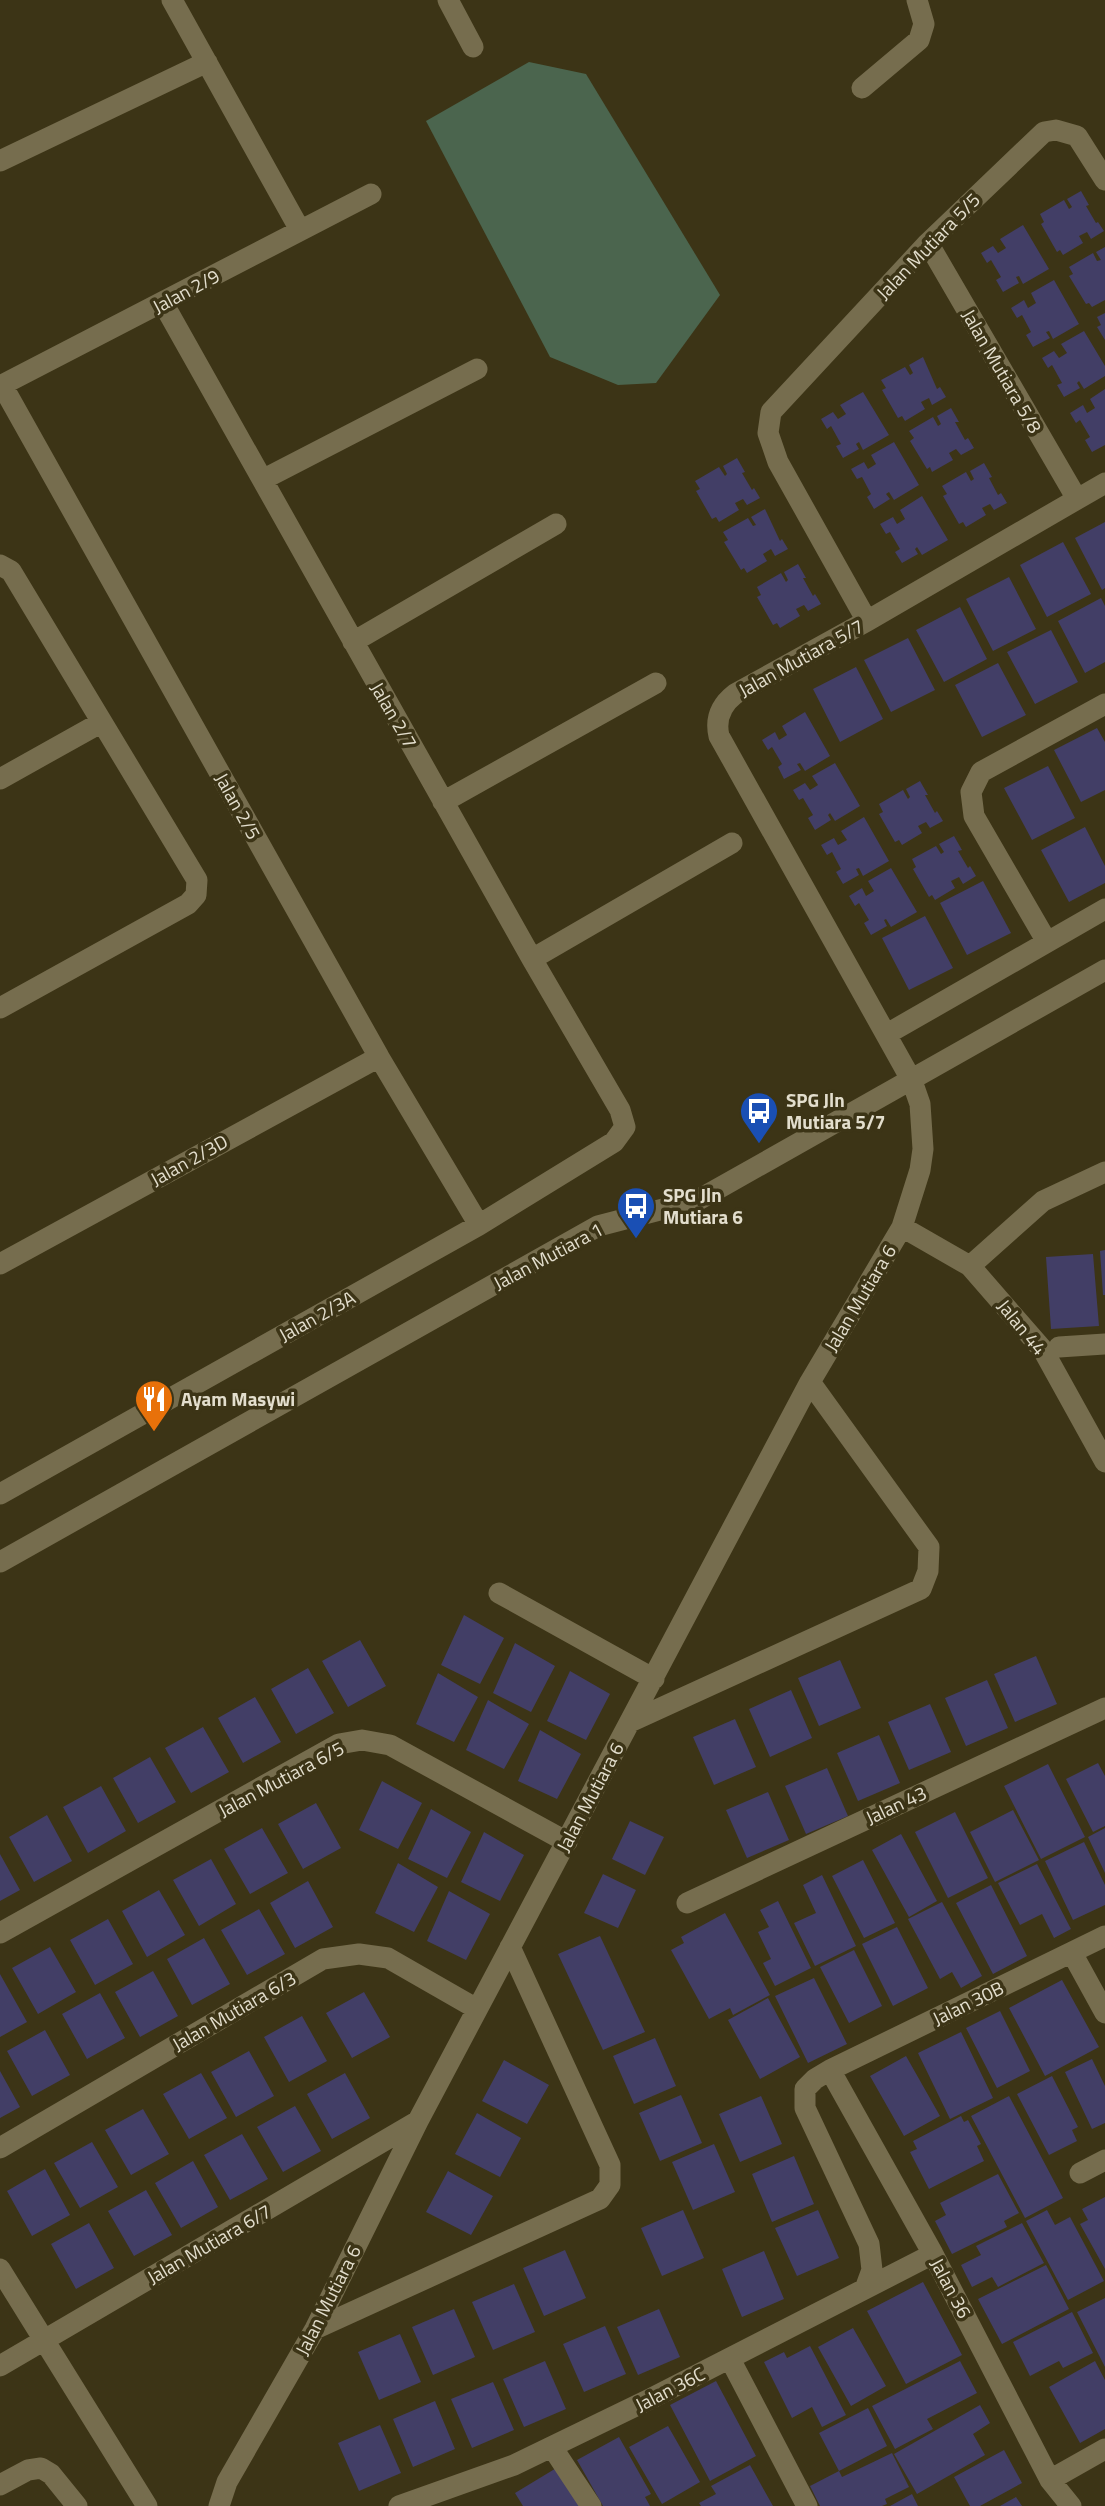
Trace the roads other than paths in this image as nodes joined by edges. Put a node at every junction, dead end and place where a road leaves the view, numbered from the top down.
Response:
1 (172, 0) edge
2 (448, 0) edge
3 (917, 0) edge
4 (473, 47) dead end
5 (207, 62) junction
6 (862, 88) dead end
7 (0, 160) edge
8 (1105, 180) edge
9 (371, 194) dead end
10 (300, 230) junction
11 (928, 243) junction
12 (163, 303) junction
13 (477, 369) dead end
14 (1, 385) edge
15 (264, 479) junction
16 (1105, 483) edge
17 (1077, 499) junction
18 (556, 524) dead end
19 (0, 565) edge
20 (867, 621) junction
21 (353, 642) junction
22 (656, 683) dead end
23 (1105, 704) edge
24 (102, 722) junction
25 (0, 779) edge
26 (443, 802) junction
27 (732, 843) dead end
28 (1105, 909) edge
29 (1047, 942) junction
30 (532, 959) junction
31 (1105, 970) edge
32 (0, 1008) edge
33 (887, 1034) junction
34 (379, 1057) junction
35 (912, 1081) junction
36 (625, 1127) joint
37 (1105, 1172) edge
38 (479, 1224) junction
39 (902, 1227) junction
40 (0, 1264) edge
41 (970, 1266) junction
42 (1105, 1343) edge
43 (1059, 1347) dead end
44 (810, 1382) junction
45 (1105, 1462) edge
46 (0, 1494) edge
47 (0, 1562) edge
48 (499, 1593) dead end
49 (654, 1679) junction
50 (1105, 1708) edge
51 (630, 1723) junction
52 (567, 1842) junction
53 (687, 1903) dead end
54 (0, 1933) edge
55 (1105, 1936) edge
56 (510, 1947) junction
57 (1072, 1953) junction
58 (477, 2009) junction
59 (1105, 2013) edge
60 (830, 2070) junction
61 (418, 2121) junction
62 (0, 2148) edge
63 (1105, 2160) edge
64 (1080, 2174) dead end
65 (933, 2254) junction
66 (0, 2269) edge
67 (865, 2289) junction
68 (315, 2329) junction
69 (44, 2341) junction
70 (730, 2359) junction
71 (0, 2366) edge
72 (552, 2447) junction
73 (1105, 2449) edge
74 (1050, 2480) junction
75 (0, 2485) edge
76 (425, 2502) edge
77 (77, 2506) edge
78 (147, 2506) edge
79 (219, 2506) edge
80 (399, 2506) edge
81 (590, 2506) edge
82 (807, 2506) edge
83 (1070, 2506) edge

1 - 5 street
2 - 4 street
3 - 6 street
5 - 7 street
5 - 10 street
8 - 11 street, Jalan Mutiara 5/5
9 - 10 street, Jalan 2/9
10 - 12 street, Jalan 2/9
11 - 17 street, Jalan Mutiara 5/8
11 - 20 street, Jalan Mutiara 5/5
12 - 14 street, Jalan 2/9
12 - 15 street, Jalan 2/7
13 - 15 street
14 - 34 street, Jalan 2/5
15 - 21 street, Jalan 2/7
16 - 17 street, Jalan Mutiara 5/7
17 - 20 street, Jalan Mutiara 5/7
18 - 21 street
19 - 24 street
20 - 33 street, Jalan Mutiara 5/7
21 - 26 street, Jalan 2/7
22 - 26 street
23 - 29 street
24 - 25 street
24 - 32 street
26 - 30 street, Jalan 2/7
27 - 30 street
28 - 29 street
29 - 33 street
30 - 36 street, Jalan 2/7
31 - 35 street, Jalan Mutiara 1
33 - 35 street, Jalan Mutiara 5/7
34 - 38 street, Jalan 2/5
34 - 40 street, Jalan 2/3D
35 - 39 street, Jalan Mutiara 6
35 - 47 street, Jalan Mutiara 1
36 - 38 street, Jalan 2/3A
37 - 41 street
38 - 46 street, Jalan 2/3A
39 - 41 street, Jalan 44
39 - 44 street, Jalan Mutiara 6
41 - 45 street, Jalan 44
42 - 43 street
44 - 49 street, Jalan Mutiara 6
44 - 51 street
48 - 49 street
49 - 51 street, Jalan Mutiara 6
50 - 53 street, Jalan 43
51 - 52 street, Jalan Mutiara 6
52 - 54 street, Jalan Mutiara 6/5
52 - 56 street, Jalan Mutiara 6
55 - 57 street, Jalan 30B
56 - 58 street, Jalan Mutiara 6
56 - 68 street
57 - 59 street
57 - 60 street, Jalan 30B
58 - 61 street, Jalan Mutiara 6
58 - 62 street, Jalan Mutiara 6/3
60 - 65 street, Jalan 36
60 - 67 street, Jalan 30B
61 - 68 street, Jalan Mutiara 6
61 - 69 street, Jalan Mutiara 6/7
63 - 64 street
65 - 67 street, Jalan 36C
65 - 74 street, Jalan 36
66 - 69 street
67 - 70 street, Jalan 36C
68 - 79 street, Jalan Mutiara 6
69 - 71 street, Jalan Mutiara 6/7
69 - 78 street
70 - 72 street, Jalan 36C
70 - 82 street
72 - 76 street, Jalan 36C
72 - 81 street
73 - 74 street
74 - 83 street, Jalan 36
75 - 77 street
76 - 80 street, Jalan 36C

